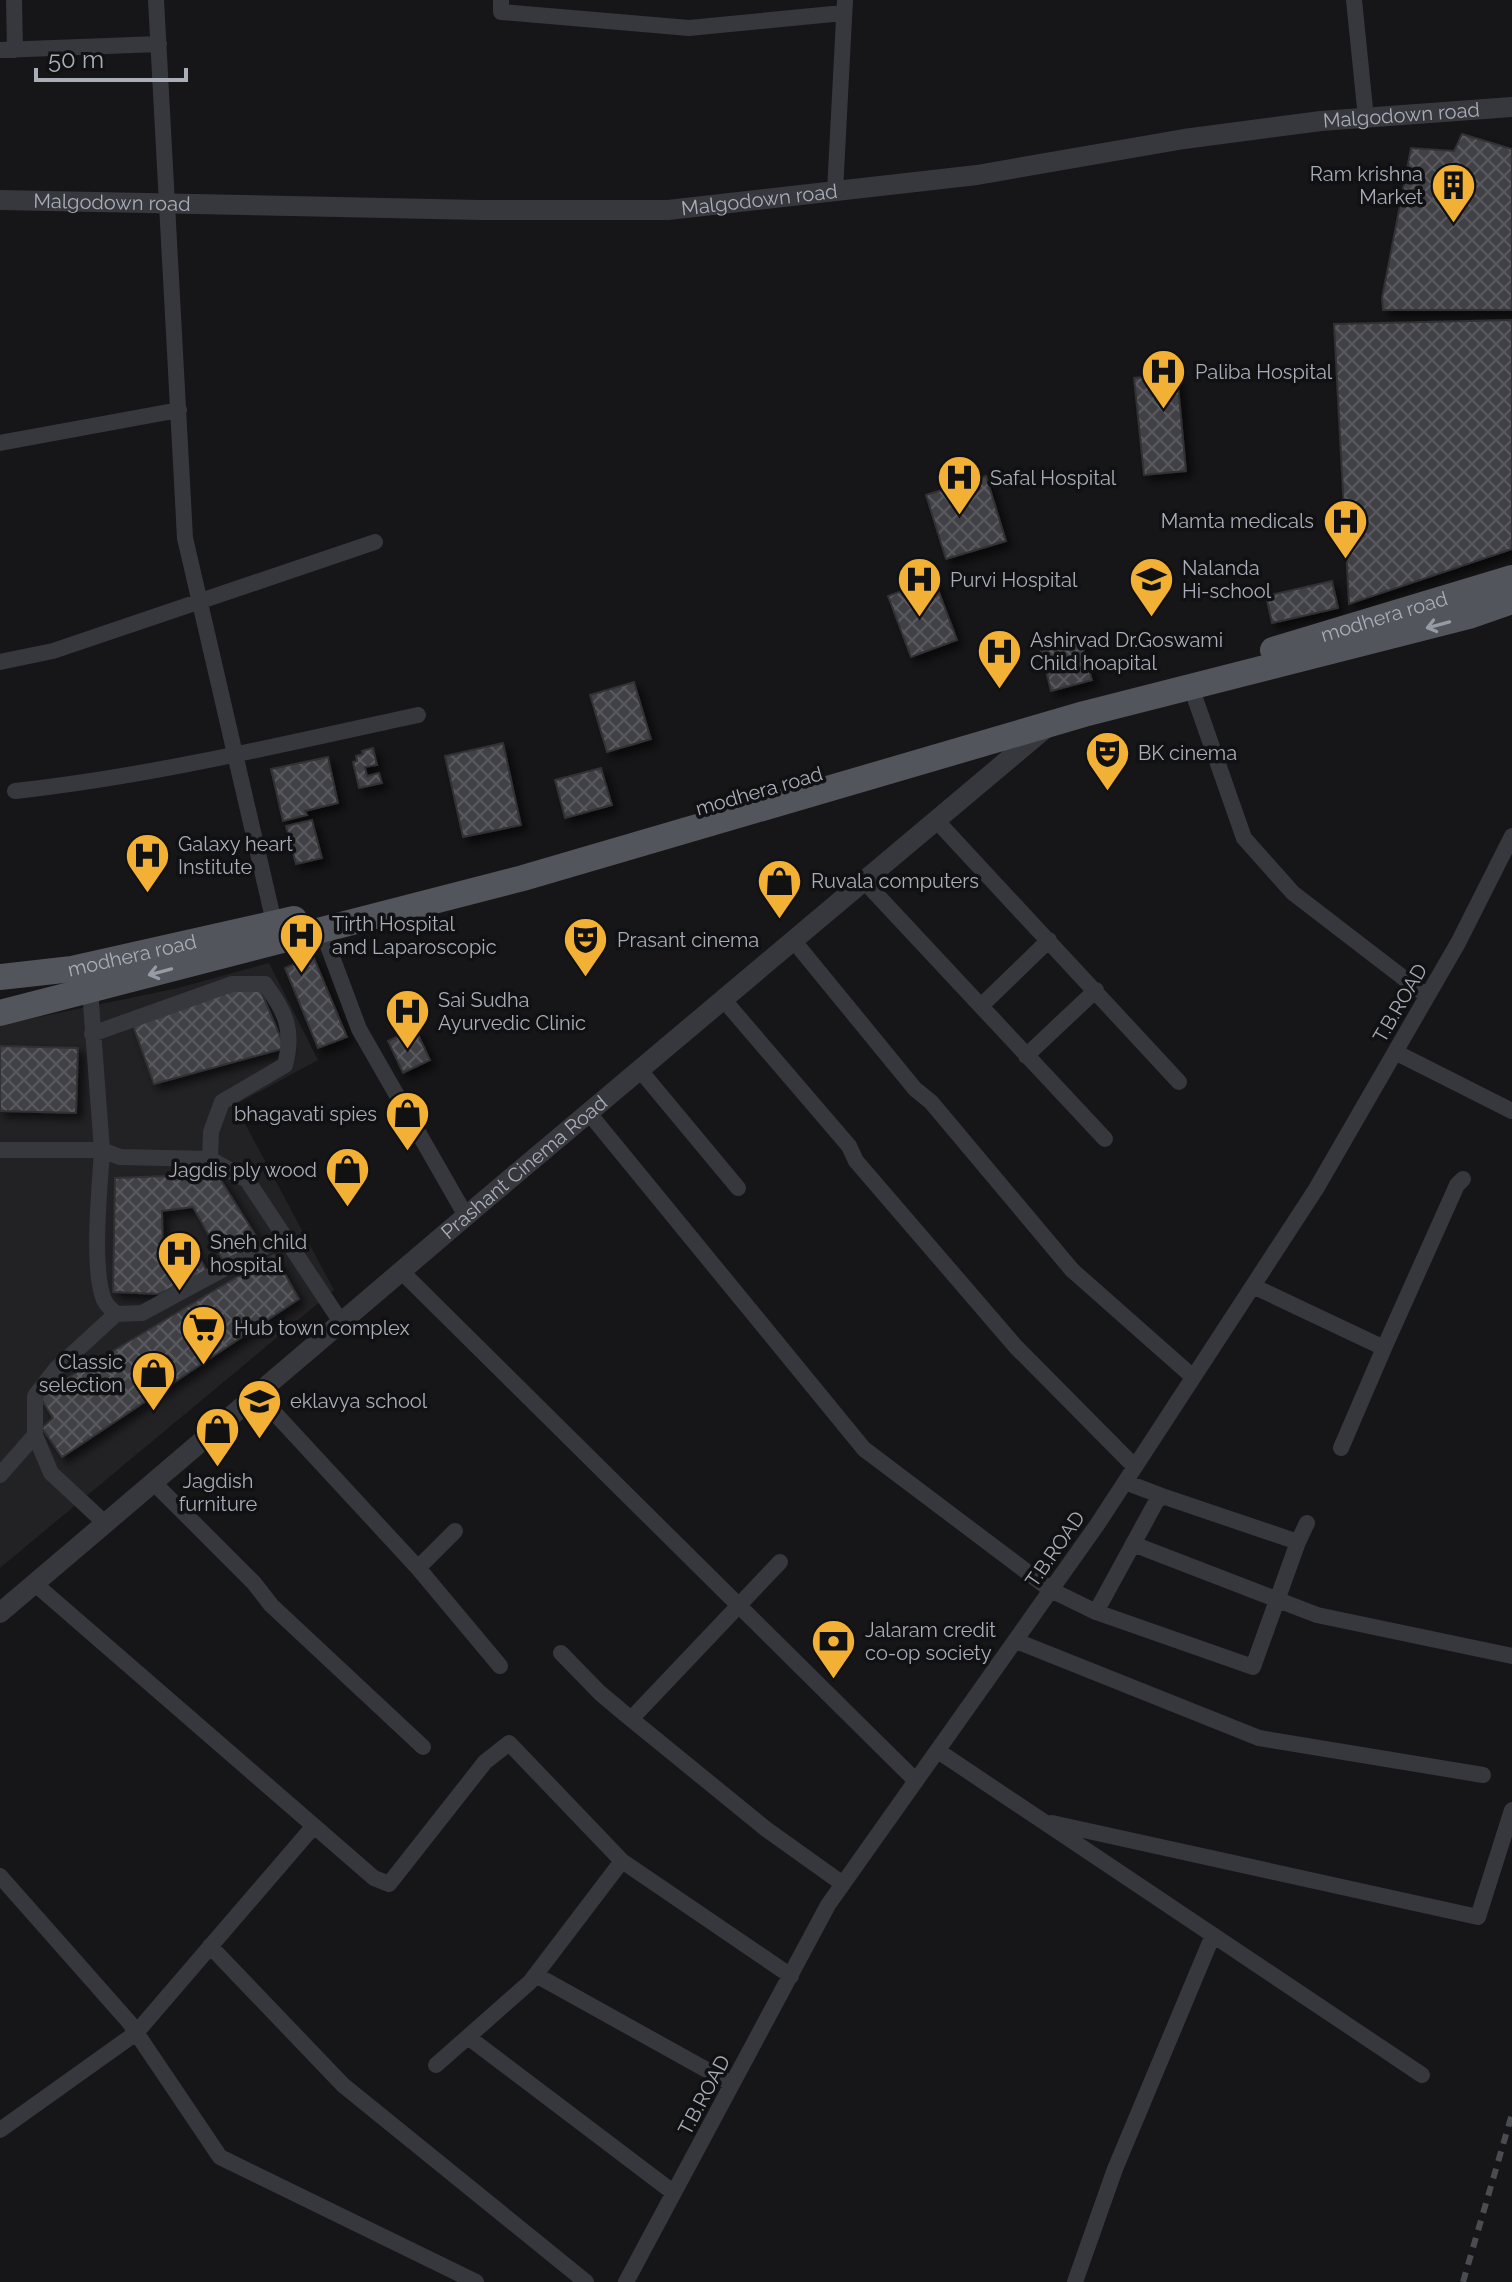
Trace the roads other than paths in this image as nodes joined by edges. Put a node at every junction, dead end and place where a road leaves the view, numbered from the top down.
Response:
1 (14, 0) edge
2 (156, 0) edge
3 (501, 0) edge
4 (1354, 0) edge
5 (844, 7) edge
6 (159, 44) junction
7 (8, 50) edge
8 (1512, 107) edge
9 (1366, 118) junction
10 (835, 191) junction
11 (0, 200) edge
12 (168, 202) junction
13 (179, 410) junction
14 (0, 443) edge
15 (375, 542) dead end
16 (1512, 578) edge
17 (200, 601) junction
18 (1512, 601) edge
19 (0, 662) edge
20 (1191, 687) junction
21 (418, 715) dead end
22 (1050, 724) junction
23 (235, 755) junction
24 (15, 791) dead end
25 (936, 820) junction
26 (1512, 836) edge
27 (864, 881) junction
28 (322, 930) junction
29 (277, 932) junction
30 (793, 940) junction
31 (1049, 940) junction
32 (0, 977) edge
33 (90, 990) junction
34 (1096, 990) junction
35 (1427, 996) junction
36 (723, 999) junction
37 (981, 1006) junction
38 (0, 1013) edge
39 (92, 1034) junction
40 (1395, 1052) junction
41 (1026, 1056) junction
42 (639, 1069) junction
43 (1179, 1082) dead end
44 (1512, 1111) edge
45 (588, 1112) junction
46 (1105, 1139) dead end
47 (0, 1150) edge
48 (102, 1150) junction
49 (210, 1159) junction
50 (1463, 1179) dead end
51 (738, 1188) dead end
52 (466, 1216) junction
53 (283, 1237) junction
54 (401, 1271) junction
55 (1253, 1286) junction
56 (116, 1314) junction
57 (341, 1322) junction
58 (1384, 1348) junction
59 (1193, 1377) junction
60 (257, 1394) junction
61 (35, 1435) junction
62 (1341, 1448) dead end
63 (1135, 1467) junction
64 (0, 1475) edge
65 (153, 1482) junction
66 (1125, 1482) junction
67 (1162, 1496) junction
68 (105, 1523) junction
69 (1307, 1523) dead end
70 (455, 1531) dead end
71 (1298, 1542) junction
72 (1133, 1544) junction
73 (780, 1562) dead end
74 (418, 1568) junction
75 (34, 1583) junction
76 (1051, 1590) junction
77 (1275, 1600) junction
78 (739, 1605) junction
79 (1096, 1612) junction
80 (0, 1613) edge
81 (1016, 1641) junction
82 (561, 1653) dead end
83 (1512, 1656) edge
84 (500, 1666) dead end
85 (631, 1719) junction
86 (423, 1747) dead end
87 (938, 1751) junction
88 (1483, 1775) dead end
89 (916, 1781) junction
90 (1512, 1810) edge
91 (1042, 1821) junction
92 (313, 1827) junction
93 (622, 1861) junction
94 (0, 1876) edge
95 (843, 1884) junction
96 (1213, 1935) junction
97 (210, 1946) junction
98 (536, 1975) junction
99 (791, 1976) junction
100 (136, 2033) junction
101 (468, 2037) junction
102 (436, 2065) dead end
103 (1422, 2075) dead end
104 (732, 2084) junction
105 (0, 2130) edge
106 (674, 2193) junction
107 (464, 2279) edge
108 (629, 2281) edge
109 (586, 2282) edge
110 (1075, 2282) edge

1 - 7 street
2 - 6 street
3 - 5 street
4 - 9 street
5 - 10 street
6 - 7 street
6 - 12 street
8 - 9 street, Malgodown road
9 - 10 street, Malgodown road
10 - 12 street, Malgodown road
11 - 12 street, Malgodown road
12 - 13 street
13 - 14 street
13 - 17 street
15 - 17 street
16 - 29 main road, modhera road
17 - 19 street
17 - 23 street
18 -> 20 main road
20 - 22 main road
20 - 35 street
21 - 23 street
22 - 25 street, Prashant Cinema Road
22 - 28 main road
23 - 24 street
23 - 29 street
25 - 27 street, Prashant Cinema Road
25 - 31 street
26 - 35 street, T.B.ROAD
27 - 30 street, Prashant Cinema Road
27 - 37 street
28 - 29 main road
28 - 52 street
29 - 32 main road, modhera road
29 -> 33 main road
30 - 36 street, Prashant Cinema Road
30 - 59 street
31 - 34 street
31 - 37 street
33 - 38 main road
33 - 39 street
34 - 41 street
34 - 43 street
35 - 40 street, T.B.ROAD
36 - 42 street, Prashant Cinema Road
36 - 63 street
37 - 41 street
39 - 48 street
39 - 49 street
40 - 44 street
40 - 55 street, T.B.ROAD
41 - 46 street
42 - 45 street, Prashant Cinema Road
42 - 51 street
45 - 52 street, Prashant Cinema Road
45 - 76 street
47 - 48 street
48 - 49 street
48 - 56 street
49 - 53 street
50 - 58 street
52 - 54 street, Prashant Cinema Road
53 - 56 street
53 - 57 street
54 - 57 street, Prashant Cinema Road
54 - 78 street
55 - 58 street
55 - 59 street, T.B.ROAD
56 - 61 street
57 - 60 street, Prashant Cinema Road
58 - 62 street
59 - 63 street, T.B.ROAD
60 - 65 street, Prashant Cinema Road
60 - 74 street
61 - 64 street
61 - 68 street
63 - 66 street, T.B.ROAD
65 - 68 street, Prashant Cinema Road
65 - 86 street
66 - 67 street
66 - 76 street, T.B.ROAD
67 - 71 street
67 - 72 street
68 - 75 street, Prashant Cinema Road
69 - 71 street
70 - 74 street
71 - 77 street
72 - 77 street
72 - 79 street
73 - 78 street
74 - 84 street
75 - 80 street, Prashant Cinema Road
75 - 92 street
76 - 79 street
76 - 81 street, T.B.ROAD
77 - 79 street
77 - 83 street
78 - 85 street
78 - 89 street
81 - 87 street, T.B.ROAD
81 - 88 street
82 - 85 street
85 - 95 street
87 - 89 street, T.B.ROAD
87 - 91 street
89 - 95 street, T.B.ROAD
90 - 91 street
91 - 96 street
92 - 93 street
92 - 97 street
93 - 98 street
93 - 99 street
94 - 100 street
95 - 99 street, T.B.ROAD
96 - 103 street
96 - 110 street
97 - 100 street
97 - 109 street
98 - 101 street
98 - 104 street
99 - 104 street, T.B.ROAD
100 - 105 street
100 - 107 street
101 - 102 street
101 - 106 street
104 - 106 street, T.B.ROAD
106 - 108 street, T.B.ROAD

